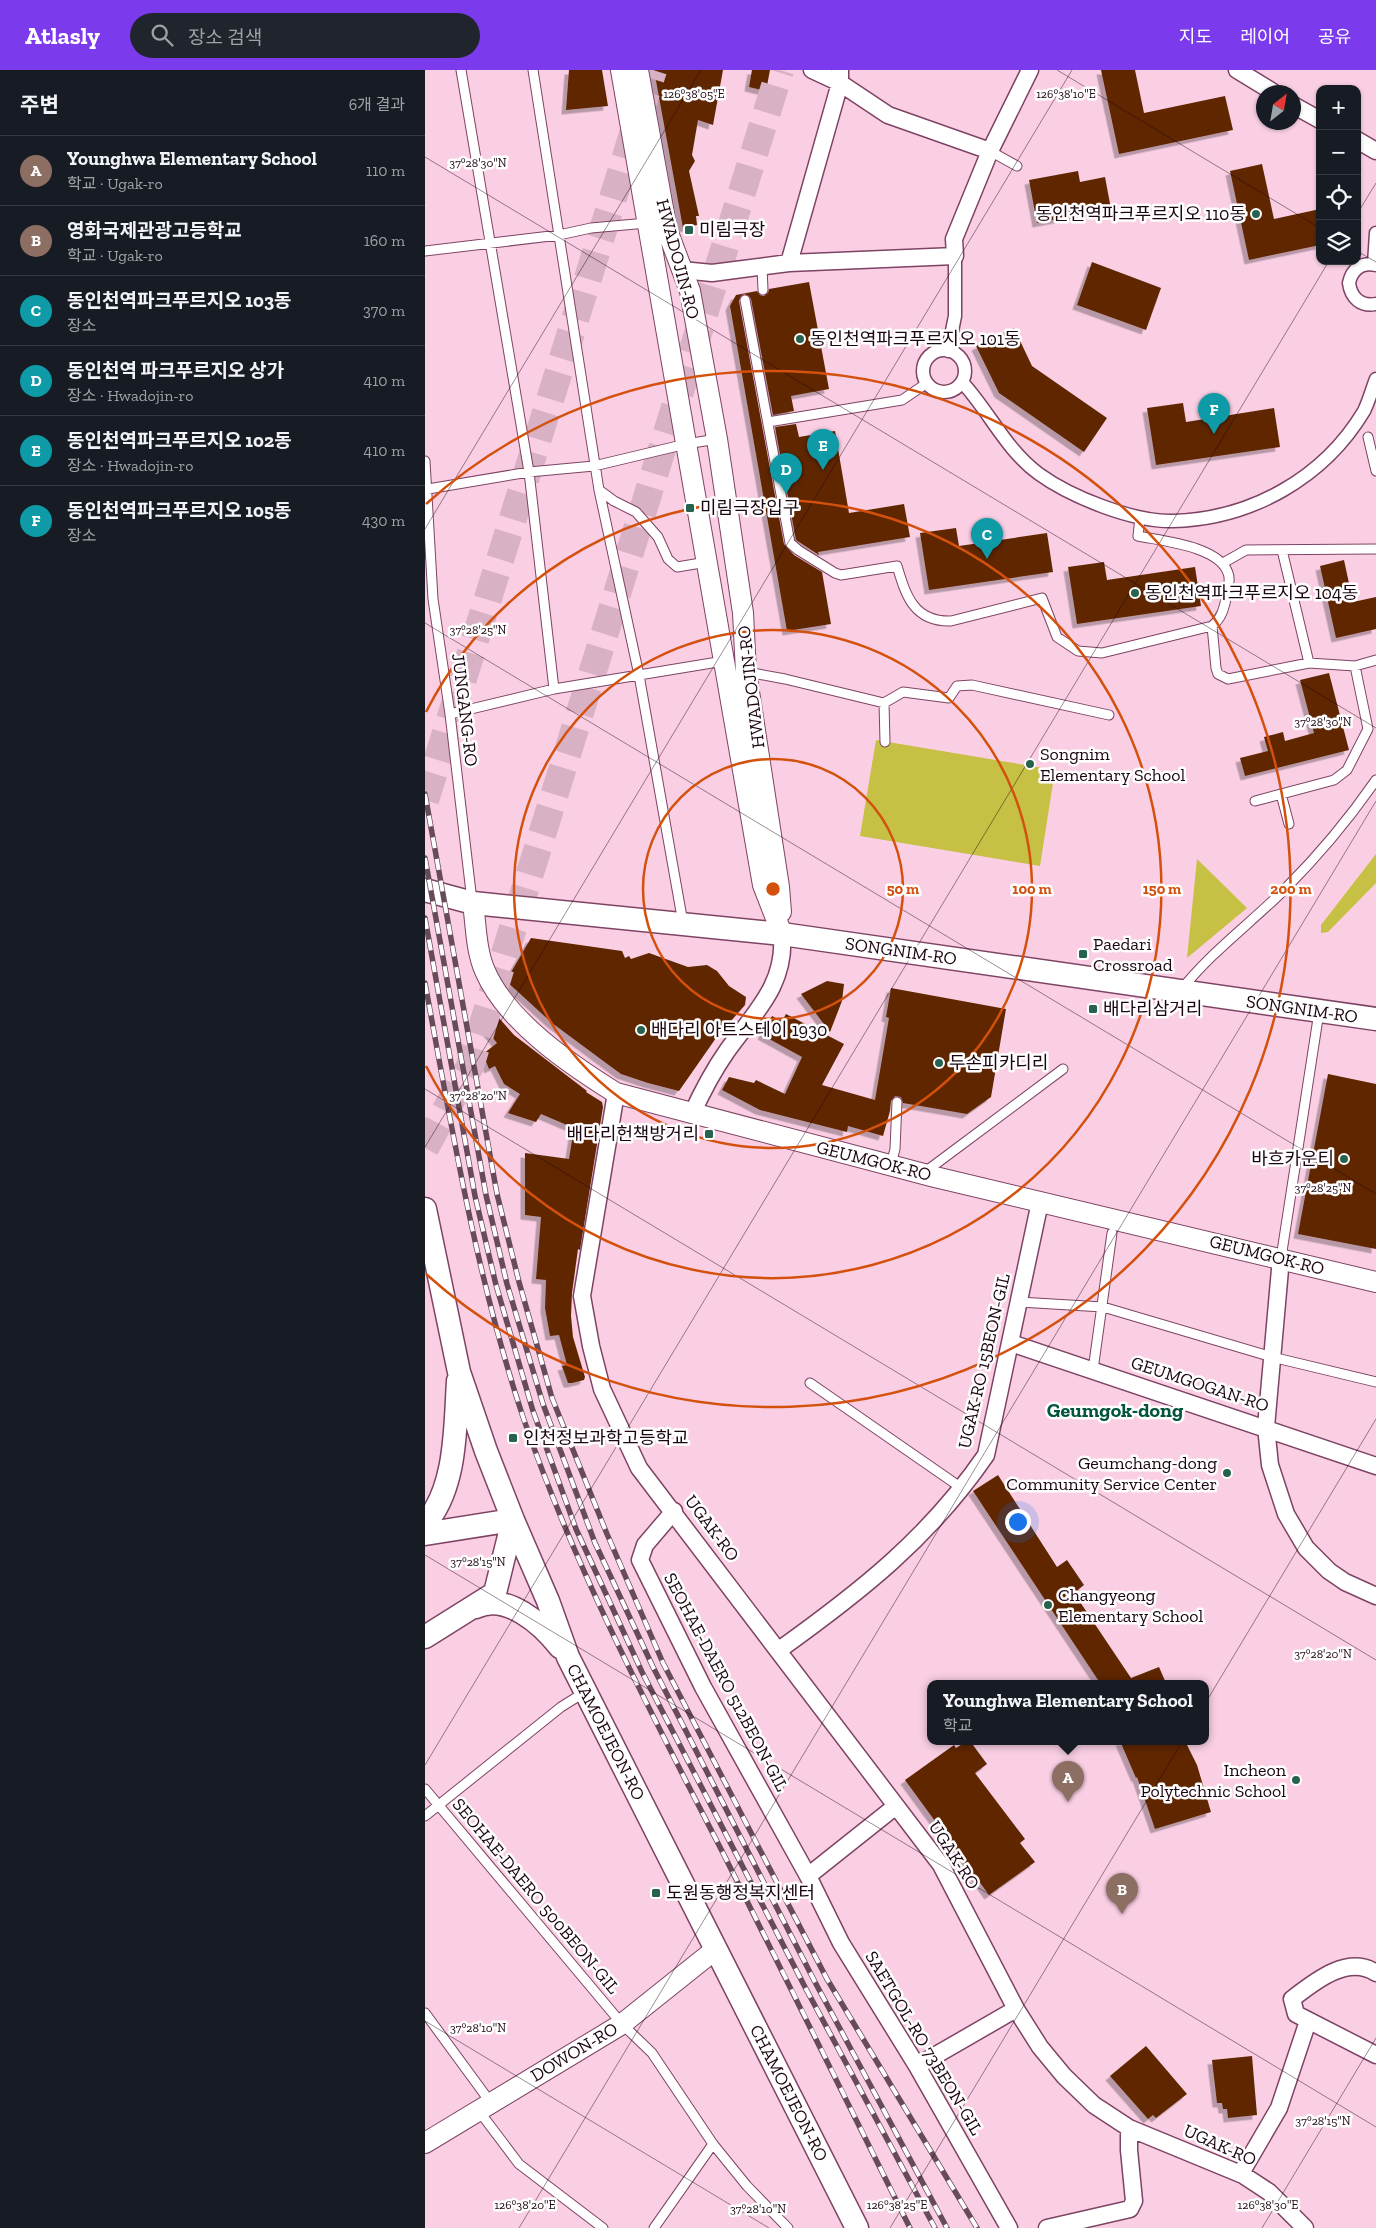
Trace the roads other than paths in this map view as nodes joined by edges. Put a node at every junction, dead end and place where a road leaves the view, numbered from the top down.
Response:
1 (461, 70) edge
2 (533, 70) edge
3 (621, 70) edge
4 (638, 70) edge
5 (812, 70) edge
6 (1030, 70) edge
7 (1237, 70) edge
8 (840, 76) edge
9 (1262, 85) edge
10 (1301, 109) edge
11 (1316, 118) edge
12 (1361, 142) edge
13 (1376, 150) edge
14 (990, 151) junction
15 (1017, 166) dead end
16 (647, 223) junction
17 (1376, 234) edge
18 (559, 236) junction
19 (489, 244) junction
20 (425, 251) edge
21 (955, 256) junction
22 (789, 264) junction
23 (1375, 265) edge
24 (762, 267) junction
25 (682, 270) junction
26 (763, 290) dead end
27 (745, 300) dead end
28 (1376, 304) edge
29 (948, 351) junction
30 (1376, 379) edge
31 (962, 382) junction
32 (927, 383) junction
33 (768, 422) junction
34 (1367, 437) dead end
35 (717, 439) junction
36 (686, 444) junction
37 (425, 462) edge
38 (594, 466) junction
39 (1376, 471) edge
40 (529, 472) junction
41 (428, 490) junction
42 (599, 490) junction
43 (1140, 517) junction
44 (1376, 549) edge
45 (1282, 550) junction
46 (707, 562) junction
47 (1223, 563) junction
48 (1212, 626) junction
49 (1376, 660) edge
50 (724, 661) junction
51 (1309, 663) junction
52 (1355, 666) junction
53 (747, 672) junction
54 (639, 675) junction
55 (554, 689) junction
56 (884, 703) junction
57 (450, 714) junction
58 (1109, 715) dead end
59 (885, 742) dead end
60 (1376, 780) edge
61 (1281, 794) junction
62 (1255, 801) dead end
63 (1289, 824) dead end
64 (425, 890) edge
65 (473, 903) junction
66 (683, 923) junction
67 (782, 934) junction
68 (1181, 991) junction
69 (1319, 1011) junction
70 (1376, 1019) edge
71 (1063, 1069) dead end
72 (616, 1093) junction
73 (897, 1102) dead end
74 (692, 1114) junction
75 (891, 1165) junction
76 (923, 1174) junction
77 (1040, 1202) junction
78 (425, 1209) edge
79 (1113, 1233) dead end
80 (1281, 1258) junction
81 (1376, 1282) edge
82 (1019, 1302) junction
83 (1103, 1307) junction
84 (1011, 1342) junction
85 (1272, 1356) junction
86 (1093, 1370) junction
87 (459, 1372) junction
88 (1376, 1382) edge
89 (810, 1383) dead end
90 (1267, 1427) junction
91 (1376, 1466) edge
92 (963, 1489) junction
93 (674, 1512) junction
94 (513, 1520) junction
95 (425, 1524) edge
96 (425, 1534) edge
97 (1376, 1594) edge
98 (451, 1619) junction
99 (425, 1637) edge
100 (779, 1650) junction
101 (568, 1657) junction
102 (585, 1691) junction
103 (425, 1789) edge
104 (439, 1806) junction
105 (896, 1806) junction
106 (425, 1816) edge
107 (808, 1876) junction
108 (716, 1950) junction
109 (1376, 1973) edge
110 (1016, 2009) junction
111 (425, 2014) edge
112 (1308, 2021) junction
113 (622, 2024) junction
114 (1376, 2055) edge
115 (917, 2066) junction
116 (485, 2107) junction
117 (1129, 2128) junction
118 (425, 2143) edge
119 (713, 2144) junction
120 (1243, 2175) junction
121 (594, 2225) edge
122 (603, 2228) edge
123 (654, 2228) edge
124 (788, 2228) edge
125 (857, 2228) edge
126 (1009, 2228) edge
127 (1047, 2228) edge
128 (1305, 2228) edge

1 - 19 lane
2 - 18 lane
3 - 16 street, HWADOJIN-RO
4 - 25 street, HWADOJIN-RO
5 - 8 street
6 - 14 street
7 - 9 street
8 - 14 street
8 - 22 street
10 - 11 street
12 - 13 street
14 - 15 lane
14 - 21 street
16 - 18 lane
16 - 36 street, HWADOJIN-RO
17 - 23 street
18 - 19 lane
18 - 38 lane
19 - 20 lane
19 - 40 lane
21 - 22 street
21 - 29 street
22 - 24 street
23 - 28 street
24 - 25 street
24 - 26 lane
25 - 35 street, HWADOJIN-RO
27 - 33 lane
29 - 31 street
29 - 32 street
30 - 43 street
31 - 32 street
31 - 43 street
32 - 33 lane
33 - 48 lane
34 - 39 lane
35 - 36 lane
35 - 53 street, HWADOJIN-RO
36 - 38 lane
36 - 46 street, HWADOJIN-RO
37 - 41 lane, JUNGANG-RO
38 - 40 lane
38 - 42 lane
40 - 41 lane
40 - 55 lane
41 - 57 lane, JUNGANG-RO
42 - 46 lane
42 - 54 lane
43 - 47 lane
44 - 45 lane
45 - 47 lane
45 - 51 lane
46 - 50 street, HWADOJIN-RO
47 - 48 lane
48 - 51 lane
49 - 52 lane
50 - 54 lane
50 - 67 street, HWADOJIN-RO
51 - 52 lane
52 - 61 lane
53 - 56 lane
53 - 67 street, HWADOJIN-RO
54 - 55 lane
54 - 66 lane
55 - 57 lane
56 - 58 lane
56 - 59 lane
57 - 65 lane, JUNGANG-RO
60 - 68 lane
61 - 62 lane
61 - 63 lane
64 - 65 main road, SONGNIM-RO
65 - 66 main road, SONGNIM-RO
65 - 72 street, GEUMGOK-RO
66 - 67 main road, SONGNIM-RO
67 - 68 main road, SONGNIM-RO
67 - 74 street
68 - 69 main road, SONGNIM-RO
69 - 70 main road, SONGNIM-RO
69 - 80 lane
71 - 76 lane
72 - 74 street, GEUMGOK-RO
72 - 93 street, UGAK-RO
73 - 75 lane
74 - 75 street, GEUMGOK-RO
75 - 76 street, GEUMGOK-RO
76 - 77 street, GEUMGOK-RO
77 - 80 street, GEUMGOK-RO
77 - 82 street, UGAK-RO 15BEON-GIL
78 - 87 main road, CHAMOEJEON-RO
79 - 83 lane
80 - 81 street, GEUMGOK-RO
80 - 85 street
82 - 83 lane
82 - 84 street, UGAK-RO 15BEON-GIL
83 - 85 lane
83 - 86 lane
84 - 86 street, GEUMGOGAN-RO
84 - 92 street, UGAK-RO 15BEON-GIL
85 - 88 lane
85 - 90 street
86 - 90 street, GEUMGOGAN-RO
87 - 94 main road, CHAMOEJEON-RO
87 - 95 main road
89 - 92 lane
90 - 91 street, GEUMGOGAN-RO
90 - 97 street
92 - 100 street, UGAK-RO 15BEON-GIL
93 - 100 street, UGAK-RO
93 - 107 street, SEOHAE-DAERO 512BEON-GIL
94 - 96 main road
94 - 98 main road
94 - 101 main road, CHAMOEJEON-RO
98 - 99 main road
98 - 101 main road
100 - 105 street, UGAK-RO
101 - 102 main road, CHAMOEJEON-RO
102 - 104 lane
102 - 108 main road, CHAMOEJEON-RO
103 - 104 lane, SEOHAE-DAERO 500BEON-GIL
104 - 106 lane
104 - 113 lane, SEOHAE-DAERO 500BEON-GIL
105 - 107 street
105 - 110 street, UGAK-RO
107 - 115 street, SAETGOL-RO 73BEON-GIL
108 - 113 street, DOWON-RO
108 - 125 main road, CHAMOEJEON-RO
109 - 112 street
110 - 115 street
110 - 117 street, UGAK-RO
111 - 116 lane
112 - 114 street
112 - 120 street
113 - 116 street, DOWON-RO
113 - 119 lane, SEOHAE-DAERO 500BEON-GIL
115 - 126 street, SAETGOL-RO 73BEON-GIL
116 - 118 street, DOWON-RO
116 - 121 lane
117 - 120 street, UGAK-RO
117 - 127 street
119 - 123 lane
119 - 124 lane, SEOHAE-DAERO 500BEON-GIL
120 - 128 street, UGAK-RO
121 - 122 lane

